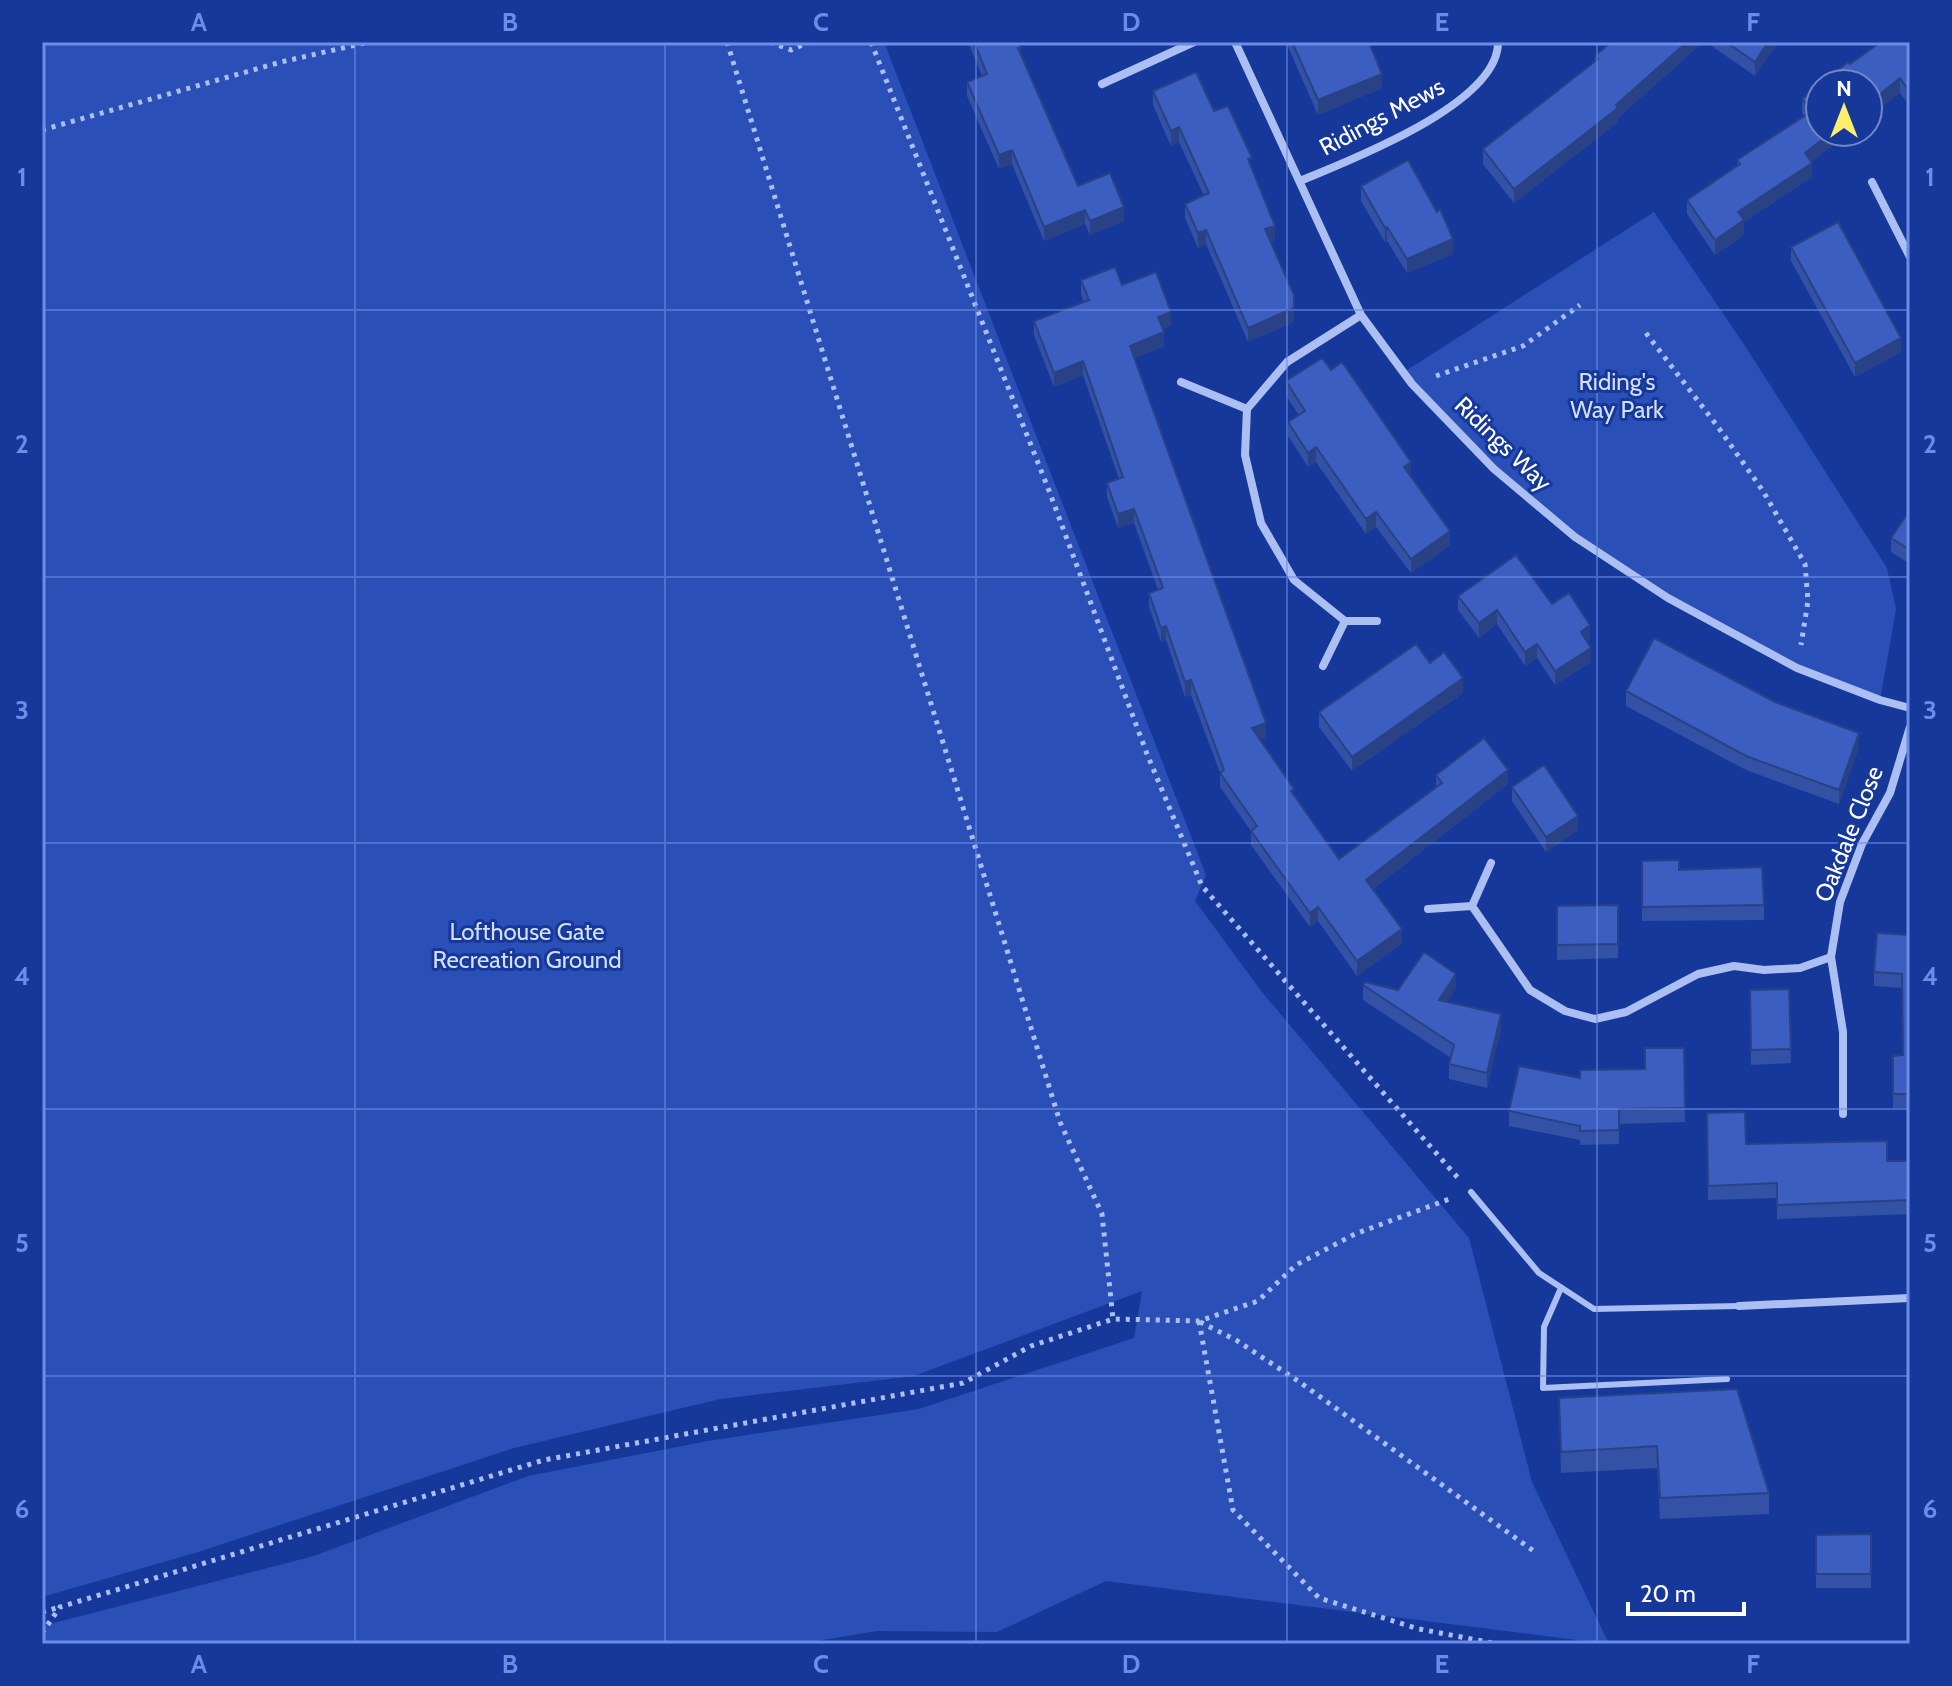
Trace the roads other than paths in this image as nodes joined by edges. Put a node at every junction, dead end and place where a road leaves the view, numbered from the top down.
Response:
1 (1194, 42) edge
2 (1235, 42) edge
3 (1498, 42) edge
4 (1102, 84) dead end
5 (1300, 181) junction
6 (1872, 182) dead end
7 (1909, 252) edge
8 (1361, 315) junction
9 (1181, 382) dead end
10 (1247, 409) junction
11 (1345, 621) junction
12 (1377, 621) dead end
13 (1323, 666) dead end
14 (1910, 708) edge
15 (1910, 727) edge
16 (1491, 863) dead end
17 (1472, 906) junction
18 (1428, 909) dead end
19 (1831, 957) junction
20 (1843, 1114) dead end
21 (1471, 1192) road end
22 (1561, 1288) junction
23 (1910, 1298) edge
24 (1739, 1306) joint
25 (1727, 1379) dead end

1 - 4 street
2 - 5 street, Ridings Way
3 - 5 street, Ridings Mews
5 - 8 street, Ridings Way
6 - 7 street
8 - 10 street
8 - 14 street, Ridings Way
9 - 10 street
10 - 11 street
11 - 12 street
11 - 13 street
15 - 19 street, Oakdale Close
16 - 17 street
17 - 18 street
17 - 19 street
19 - 20 street, Oakdale Close
21 - 22 lane
22 - 24 lane
22 - 25 lane
23 - 24 street

